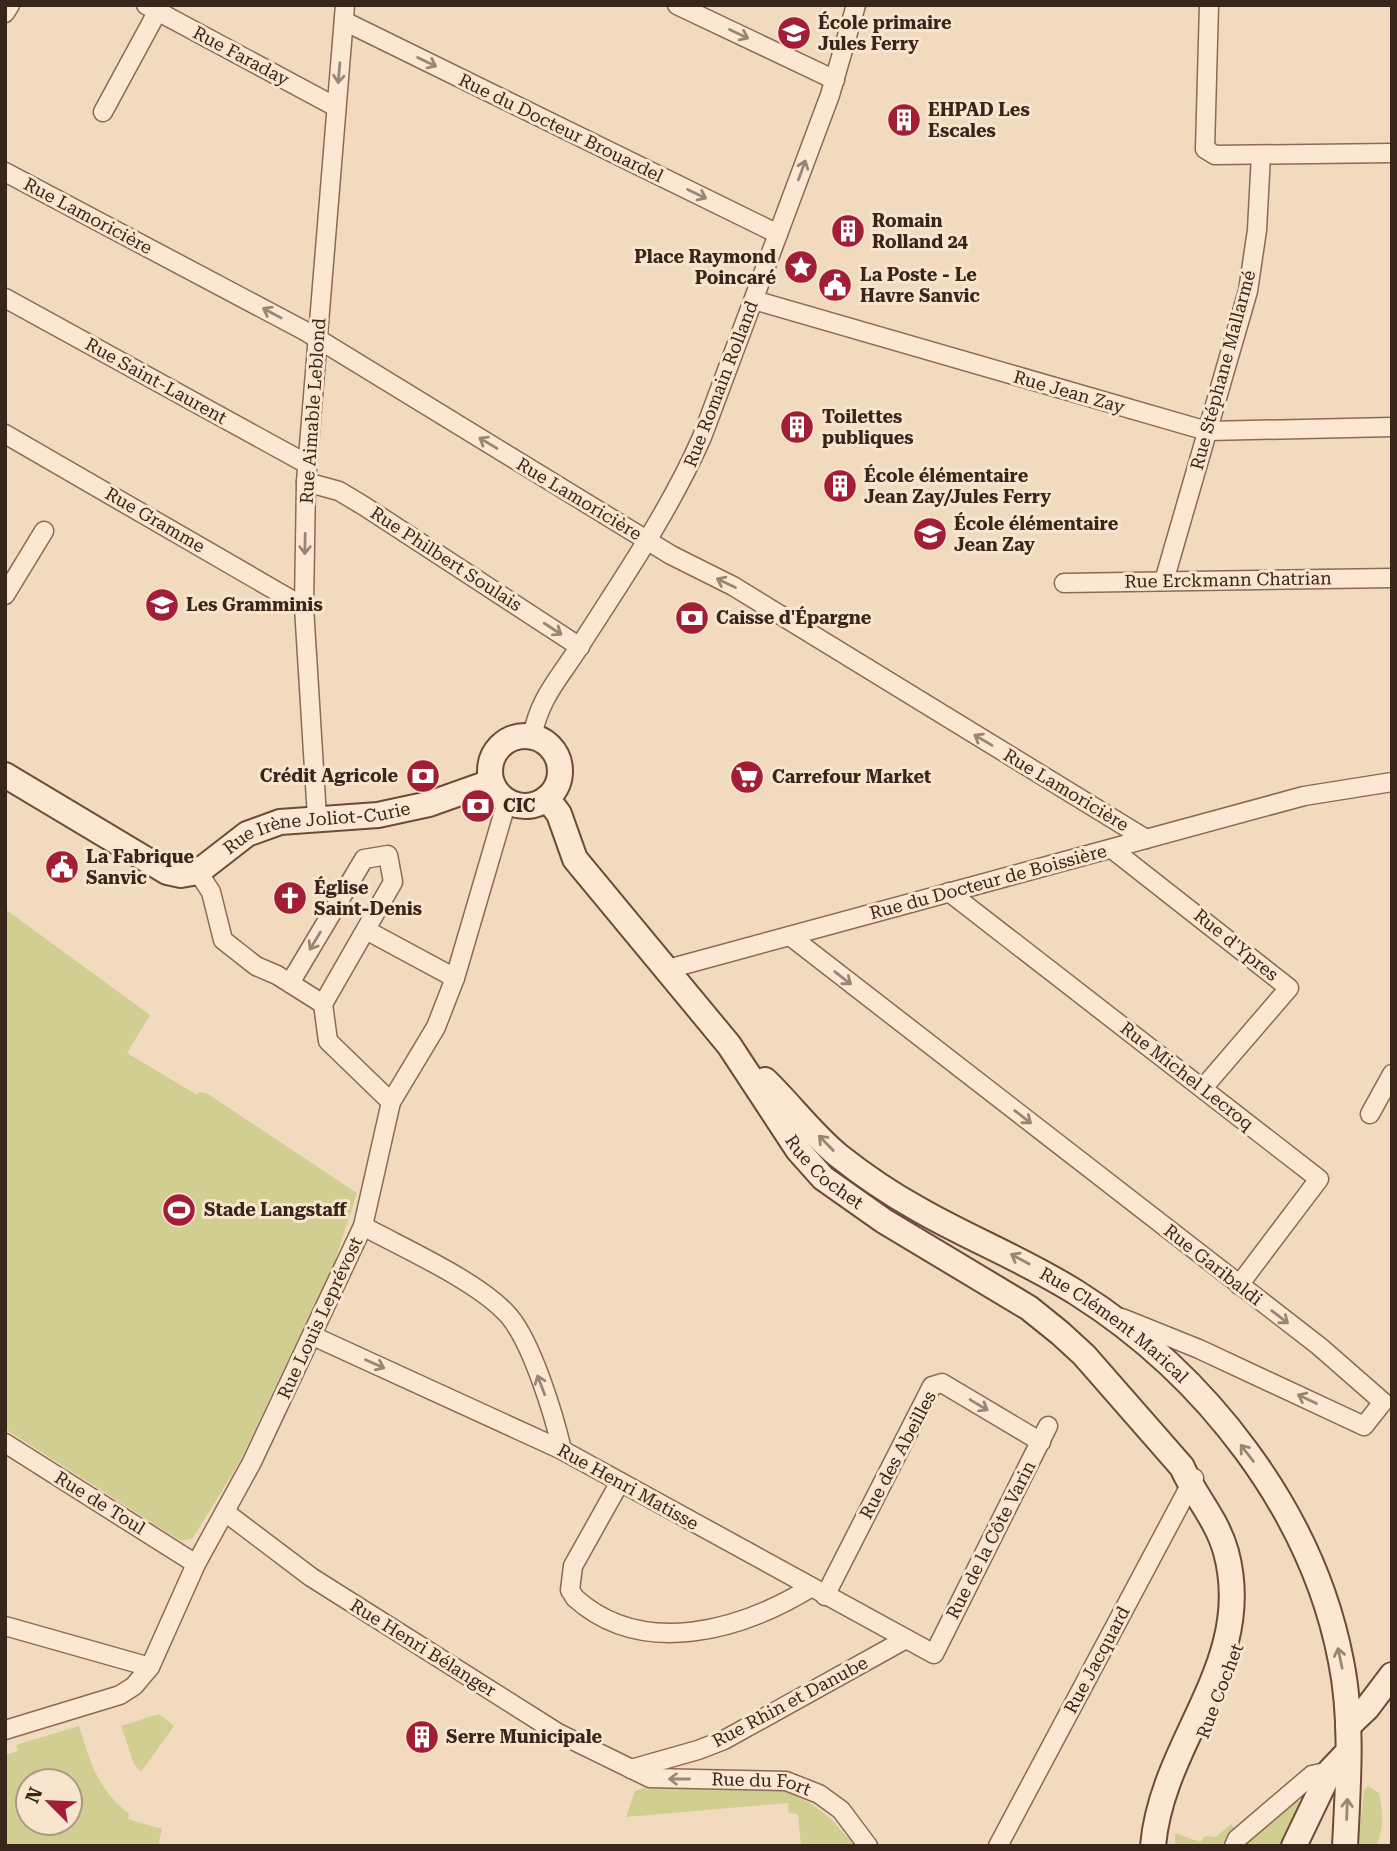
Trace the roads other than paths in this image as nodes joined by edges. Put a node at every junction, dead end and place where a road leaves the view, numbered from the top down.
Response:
1 (9, 5) edge
2 (677, 5) edge
3 (856, 5) edge
4 (1209, 5) edge
5 (155, 7) edge
6 (5, 13) edge
7 (344, 13) edge
8 (835, 80) junction
9 (336, 107) junction
10 (103, 111) dead end
11 (1392, 153) edge
12 (1261, 155) junction
13 (5, 172) edge
14 (778, 234) junction
15 (5, 298) edge
16 (754, 300) junction
17 (318, 339) junction
18 (1392, 427) edge
19 (1207, 431) junction
20 (5, 434) edge
21 (307, 473) junction
22 (44, 531) dead end
23 (646, 539) junction
24 (1392, 578) edge
25 (1164, 581) junction
26 (1064, 583) dead end
27 (5, 595) edge
28 (304, 607) junction
29 (580, 647) junction
30 (532, 737) junction
31 (491, 782) junction
32 (1392, 782) edge
33 (8, 783) edge
34 (547, 798) junction
35 (508, 801) junction
36 (317, 817) junction
37 (1146, 839) junction
38 (1112, 849) junction
39 (198, 872) junction
40 (949, 892) junction
41 (366, 930) junction
42 (790, 936) junction
43 (668, 969) junction
44 (455, 978) junction
45 (290, 983) junction
46 (323, 1004) junction
47 (729, 1045) junction
48 (1392, 1074) edge
49 (1203, 1088) junction
50 (391, 1102) junction
51 (1370, 1114) dead end
52 (363, 1226) junction
53 (1239, 1285) junction
54 (1101, 1310) junction
55 (313, 1336) junction
56 (1044, 1434) joint
57 (5, 1443) edge
58 (562, 1450) junction
59 (1189, 1476) junction
60 (620, 1482) junction
61 (225, 1512) junction
62 (196, 1563) junction
63 (818, 1592) junction
64 (5, 1626) edge
65 (906, 1639) junction
66 (934, 1654) joint
67 (150, 1667) junction
68 (1392, 1675) edge
69 (1348, 1726) junction
70 (5, 1730) edge
71 (1348, 1752) junction
72 (631, 1769) junction
73 (1330, 1771) junction
74 (1161, 1836) edge
75 (868, 1846) edge
76 (998, 1846) edge
77 (1234, 1846) edge
78 (1294, 1846) edge
79 (1345, 1846) edge

1 - 6 street
2 -> 8 street
3 - 8 street, Rue Romain Rolland
4 - 12 street
5 - 9 street, Rue Faraday
5 - 10 street
7 -> 9 street, Rue Aimable Leblond
7 -> 14 street, Rue du Docteur Brouardel
14 -> 8 street, Rue Romain Rolland
9 - 17 street, Rue Aimable Leblond
11 - 12 street
12 - 19 street, Rue Stéphane Mallarmé
17 -> 13 street, Rue Lamoricière
14 - 16 street, Rue Romain Rolland
15 - 21 street, Rue Saint-Laurent
16 - 19 street, Rue Jean Zay
16 - 23 street, Rue Romain Rolland
17 - 21 street, Rue Aimable Leblond
23 -> 17 street, Rue Lamoricière
18 - 19 street, Rue Jean Zay
19 - 25 street, Rue Stéphane Mallarmé
20 - 28 street, Rue Gramme
21 -> 28 street, Rue Aimable Leblond
21 -> 29 street, Rue Philbert Soulais
22 - 27 street
23 - 29 street, Rue Romain Rolland
37 -> 23 street, Rue Lamoricière
24 - 25 street, Rue Erckmann Chatrian
25 - 26 street, Rue Erckmann Chatrian
28 - 36 street, Rue Aimable Leblond
29 - 30 street, Rue Romain Rolland
30 - 31 street
30 - 34 street
31 - 35 street
31 - 36 street, Rue Irène Joliot-Curie
32 - 37 street, Rue du Docteur de Boissière
33 - 39 street
34 - 35 street
34 - 43 street, Rue Cochet
35 - 44 street, Rue Louis Leprévost
36 - 39 street, Rue Irène Joliot-Curie
37 - 38 street, Rue du Docteur de Boissière
38 - 40 street, Rue du Docteur de Boissière
38 - 49 street, Rue d'Ypres
39 - 45 street
40 - 42 street, Rue du Docteur de Boissière
40 - 49 street, Rue Michel Lecroq
41 - 44 street
41 -> 45 street
41 - 46 street
42 - 43 street, Rue du Docteur de Boissière
42 -> 53 street, Rue Garibaldi
43 - 47 street, Rue Cochet
44 - 50 street, Rue Louis Leprévost
45 - 46 street
46 - 50 street
54 -> 47 street, Rue Clément Marical
47 - 59 street, Rue Cochet
48 - 51 street
49 - 53 street, Rue Michel Lecroq
50 - 52 street, Rue Louis Leprévost
52 - 55 street, Rue Louis Leprévost
58 -> 52 street
53 -> 54 street, Rue Garibaldi
69 -> 54 street, Rue Clément Marical
55 -> 58 street, Rue Henri Matisse
55 - 61 street, Rue Louis Leprévost
63 -> 56 street, Rue des Abeilles
56 - 66 street, Rue de la Côte Varin
57 - 62 street, Rue de Toul
58 - 60 street, Rue Henri Matisse
59 - 74 street, Rue Cochet
59 - 76 street, Rue Jacquard
60 - 63 street, Rue Henri Matisse
60 - 63 street
61 - 62 street, Rue Louis Leprévost
61 - 72 street, Rue Henri Bélanger
62 - 67 street, Rue Louis Leprévost
63 - 65 street, Rue Henri Matisse
64 - 67 street
65 - 66 street, Rue Henri Matisse
65 - 72 street, Rue Rhin et Danube
67 - 70 street
68 - 69 street
69 - 71 street
71 - 73 street
79 -> 71 street
75 -> 72 street, Rue du Fort
73 - 77 street
73 - 78 street

